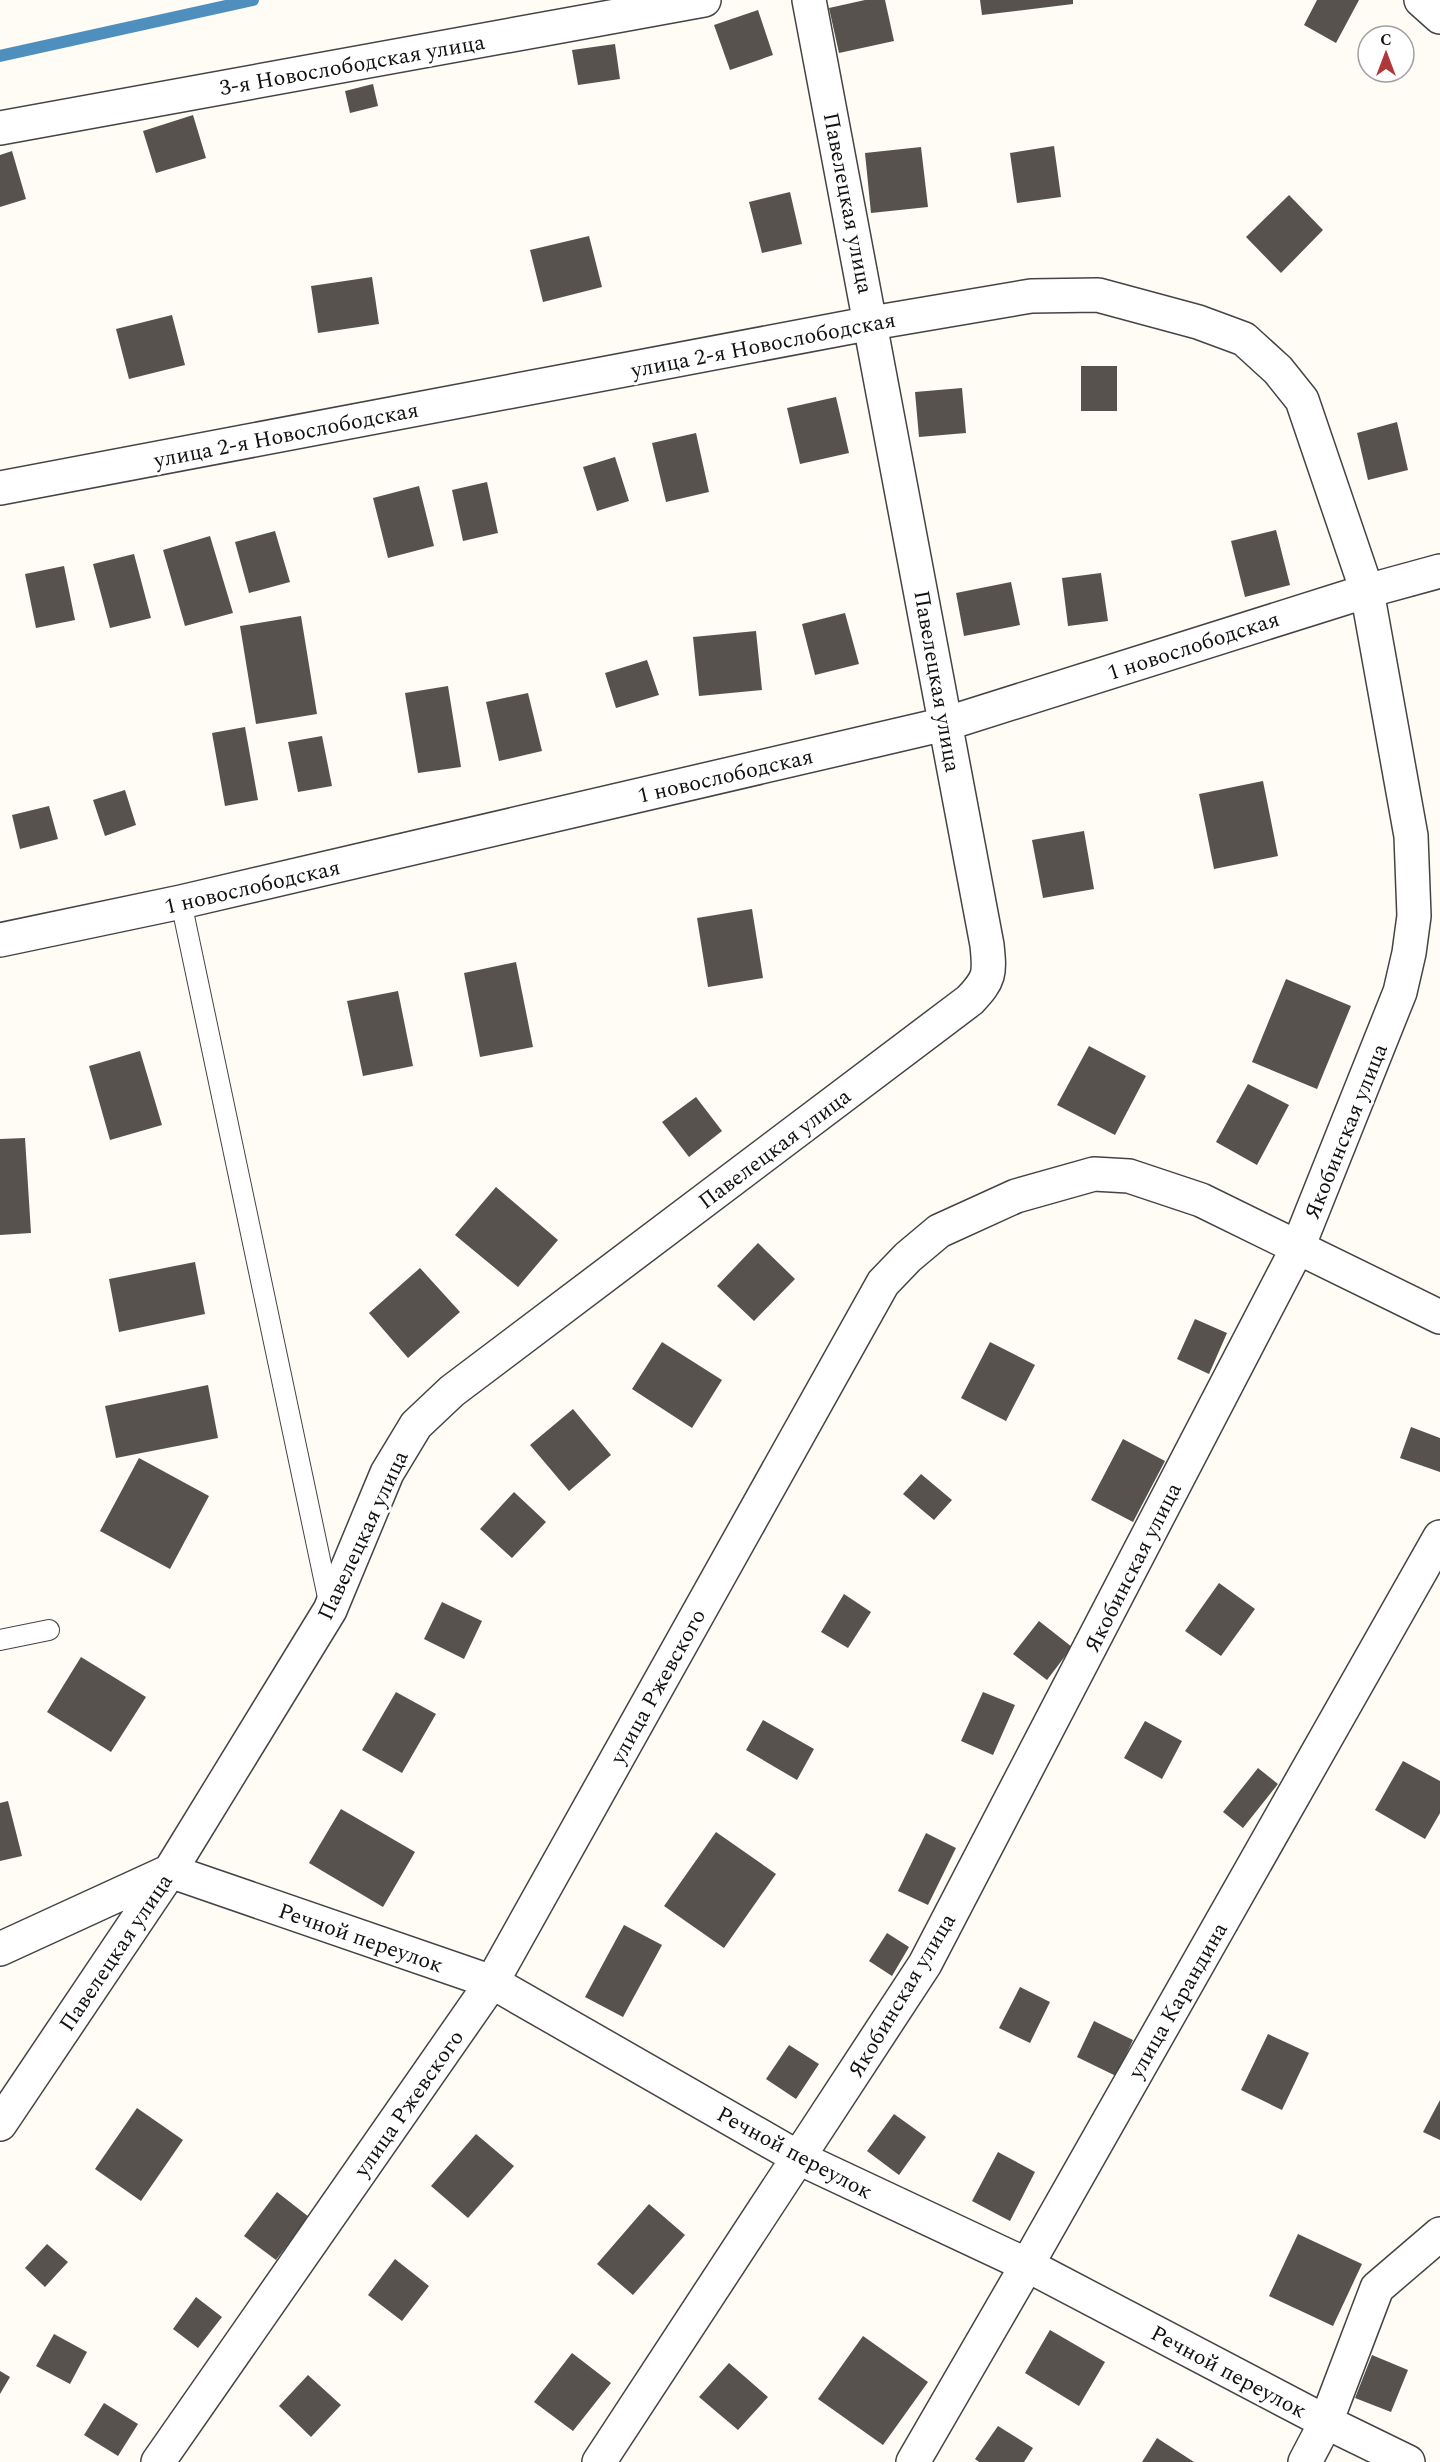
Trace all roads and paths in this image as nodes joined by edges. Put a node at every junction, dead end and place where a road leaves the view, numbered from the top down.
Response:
1 (704, 0) edge
2 (809, 0) edge
3 (1421, 0) edge
4 (1440, 17) edge
5 (0, 128) edge
6 (872, 323) junction
7 (0, 488) edge
8 (1440, 571) edge
9 (1367, 591) junction
10 (945, 724) junction
11 (181, 902) junction
12 (0, 940) edge
13 (1298, 1247) junction
14 (1440, 1317) edge
15 (1440, 1537) edge
16 (330, 1610) junction
17 (49, 1630) dead end
18 (0, 1640) edge
19 (170, 1871) junction
20 (0, 1949) edge
21 (492, 1982) junction
22 (0, 2124) edge
23 (799, 2158) junction
24 (1440, 2234) edge
25 (1027, 2265) junction
26 (1326, 2422) junction
27 (158, 2462) edge
28 (599, 2462) edge
29 (913, 2462) edge
30 (1305, 2462) edge
31 (1408, 2462) edge

1 - 5 street, 3-я Новослободская улица
2 - 6 street, Павелецкая улица
3 - 4 street
6 - 7 street, улица 2-я Новослободская
6 - 9 street, улица 2-я Новослободская
6 - 10 street, Павелецкая улица
8 - 9 street, 1 новослободская
9 - 10 street, 1 новослободская
9 - 13 street, Якобинская улица
10 - 11 street, 1 новослободская
10 - 16 street, Павелецкая улица
11 - 12 street, 1 новослободская
11 - 16 lane
13 - 14 street, улица Ржевского
13 - 21 street, улица Ржевского
13 - 23 street, Якобинская улица
15 - 25 street, улица Карандина
16 - 19 street, Павелецкая улица
17 - 18 lane
19 - 20 street
19 - 21 street, Речной переулок
19 - 22 street, Павелецкая улица
21 - 23 street, Речной переулок
21 - 27 street, улица Ржевского
23 - 25 street, Речной переулок
23 - 28 street, Якобинская улица
24 - 26 street
25 - 26 street, Речной переулок
25 - 29 street, улица Карандина
26 - 30 street
26 - 31 street, Речной переулок

